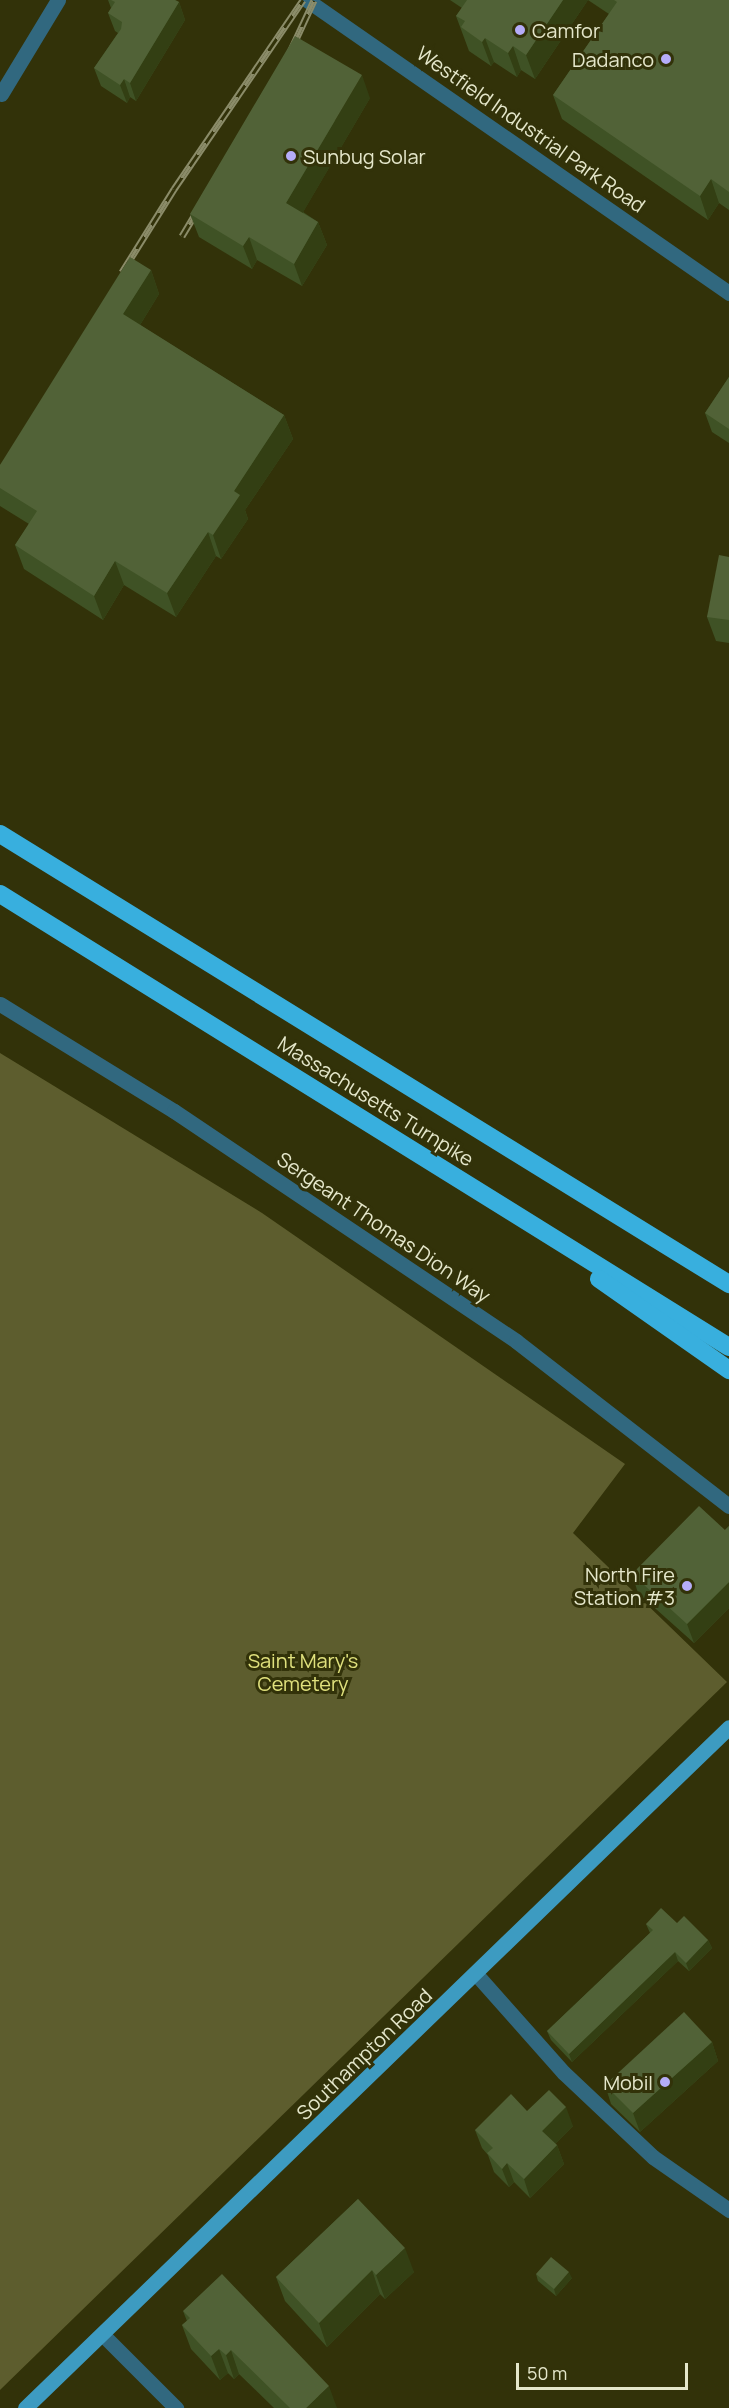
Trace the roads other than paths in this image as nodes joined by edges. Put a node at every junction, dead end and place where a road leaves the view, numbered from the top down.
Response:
1 (58, 0) edge
2 (307, 0) edge
3 (1, 94) edge
4 (729, 293) edge
5 (0, 834) edge
6 (0, 894) edge
7 (0, 1004) edge
8 (494, 1201) junction
9 (729, 1284) edge
10 (729, 1347) edge
11 (729, 1370) edge
12 (729, 1506) edge
13 (729, 1727) edge
14 (476, 1974) junction
15 (729, 2210) edge
16 (102, 2334) junction
17 (25, 2408) edge
18 (176, 2408) edge

1 - 3 street
2 - 4 street, Westfield Industrial Park Road
5 - 9 highway, Massachusetts Turnpike
6 - 8 highway, Massachusetts Turnpike
7 - 12 street, Sergeant Thomas Dion Way
8 - 10 highway, Massachusetts Turnpike
8 - 11 highway
13 - 14 main road, Southampton Road
14 - 15 street
14 - 16 main road, Southampton Road
16 - 17 main road, Southampton Road
16 - 18 street

